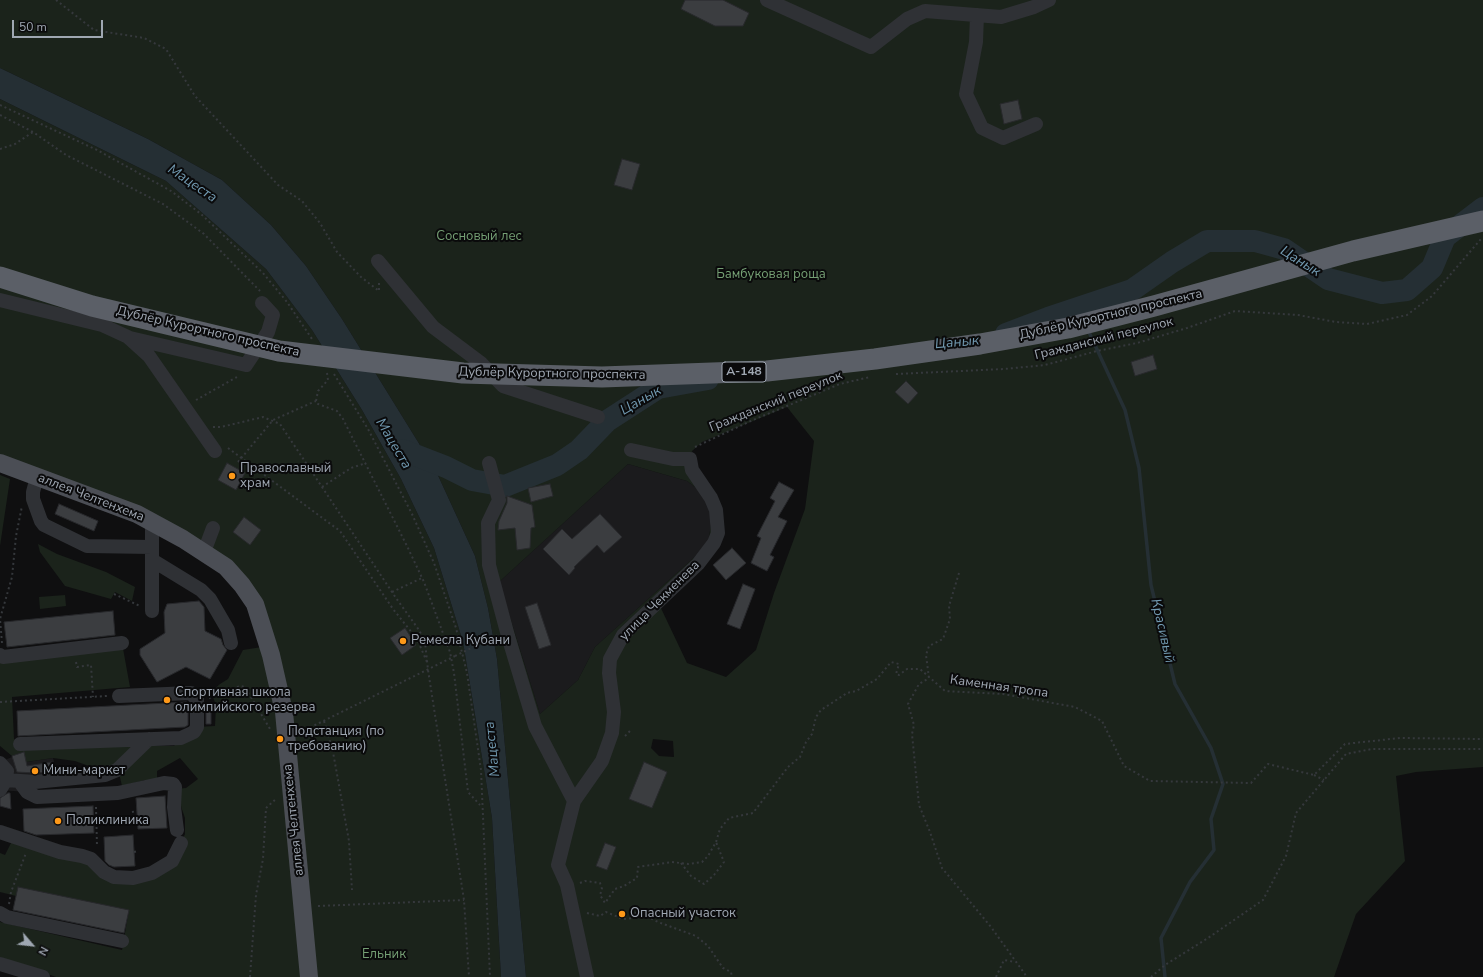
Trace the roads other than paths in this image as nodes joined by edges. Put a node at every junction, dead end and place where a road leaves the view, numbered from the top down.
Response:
1 (767, 0) edge
2 (1049, 0) edge
3 (977, 15) junction
4 (1036, 124) dead end
5 (1483, 221) edge
6 (378, 261) road end
7 (0, 277) edge
8 (261, 297) road end
9 (0, 300) edge
10 (128, 337) junction
11 (598, 417) dead end
12 (219, 448) road end
13 (631, 450) dead end
14 (0, 463) edge
15 (489, 463) dead end
16 (35, 484) junction
17 (152, 522) junction
18 (213, 528) dead end
19 (204, 552) junction
20 (152, 554) junction
21 (152, 611) road end
22 (122, 643) dead end
23 (231, 643) dead end
24 (1, 650) edge
25 (119, 696) road end
26 (149, 739) junction
27 (20, 744) dead end
28 (0, 763) edge
29 (8, 784) edge
30 (574, 801) junction
31 (0, 832) edge
32 (3, 915) edge
33 (122, 941) dead end
34 (0, 964) edge
35 (43, 977) edge
36 (309, 977) edge
37 (587, 977) edge

1 - 3 street
2 - 3 street
3 - 4 street
5 - 7 highway, Дублёр Курортного проспекта / А-148, bridge
6 - 11 street
8 - 10 street
9 - 10 street
10 - 12 street
13 - 30 street, улица Чекменева
14 - 16 main road, аллея Челтенхема
15 - 30 street
16 - 17 main road, аллея Челтенхема
16 - 20 street
17 - 19 main road, аллея Челтенхема
17 - 20 street
18 - 19 street
19 - 36 main road, аллея Челтенхема
20 - 21 street
20 - 23 street
22 - 24 street
25 - 26 street
26 - 27 street
26 - 29 street
28 - 29 street
29 - 31 street
30 - 37 street, улица Чекменева
32 - 33 street
34 - 35 street

